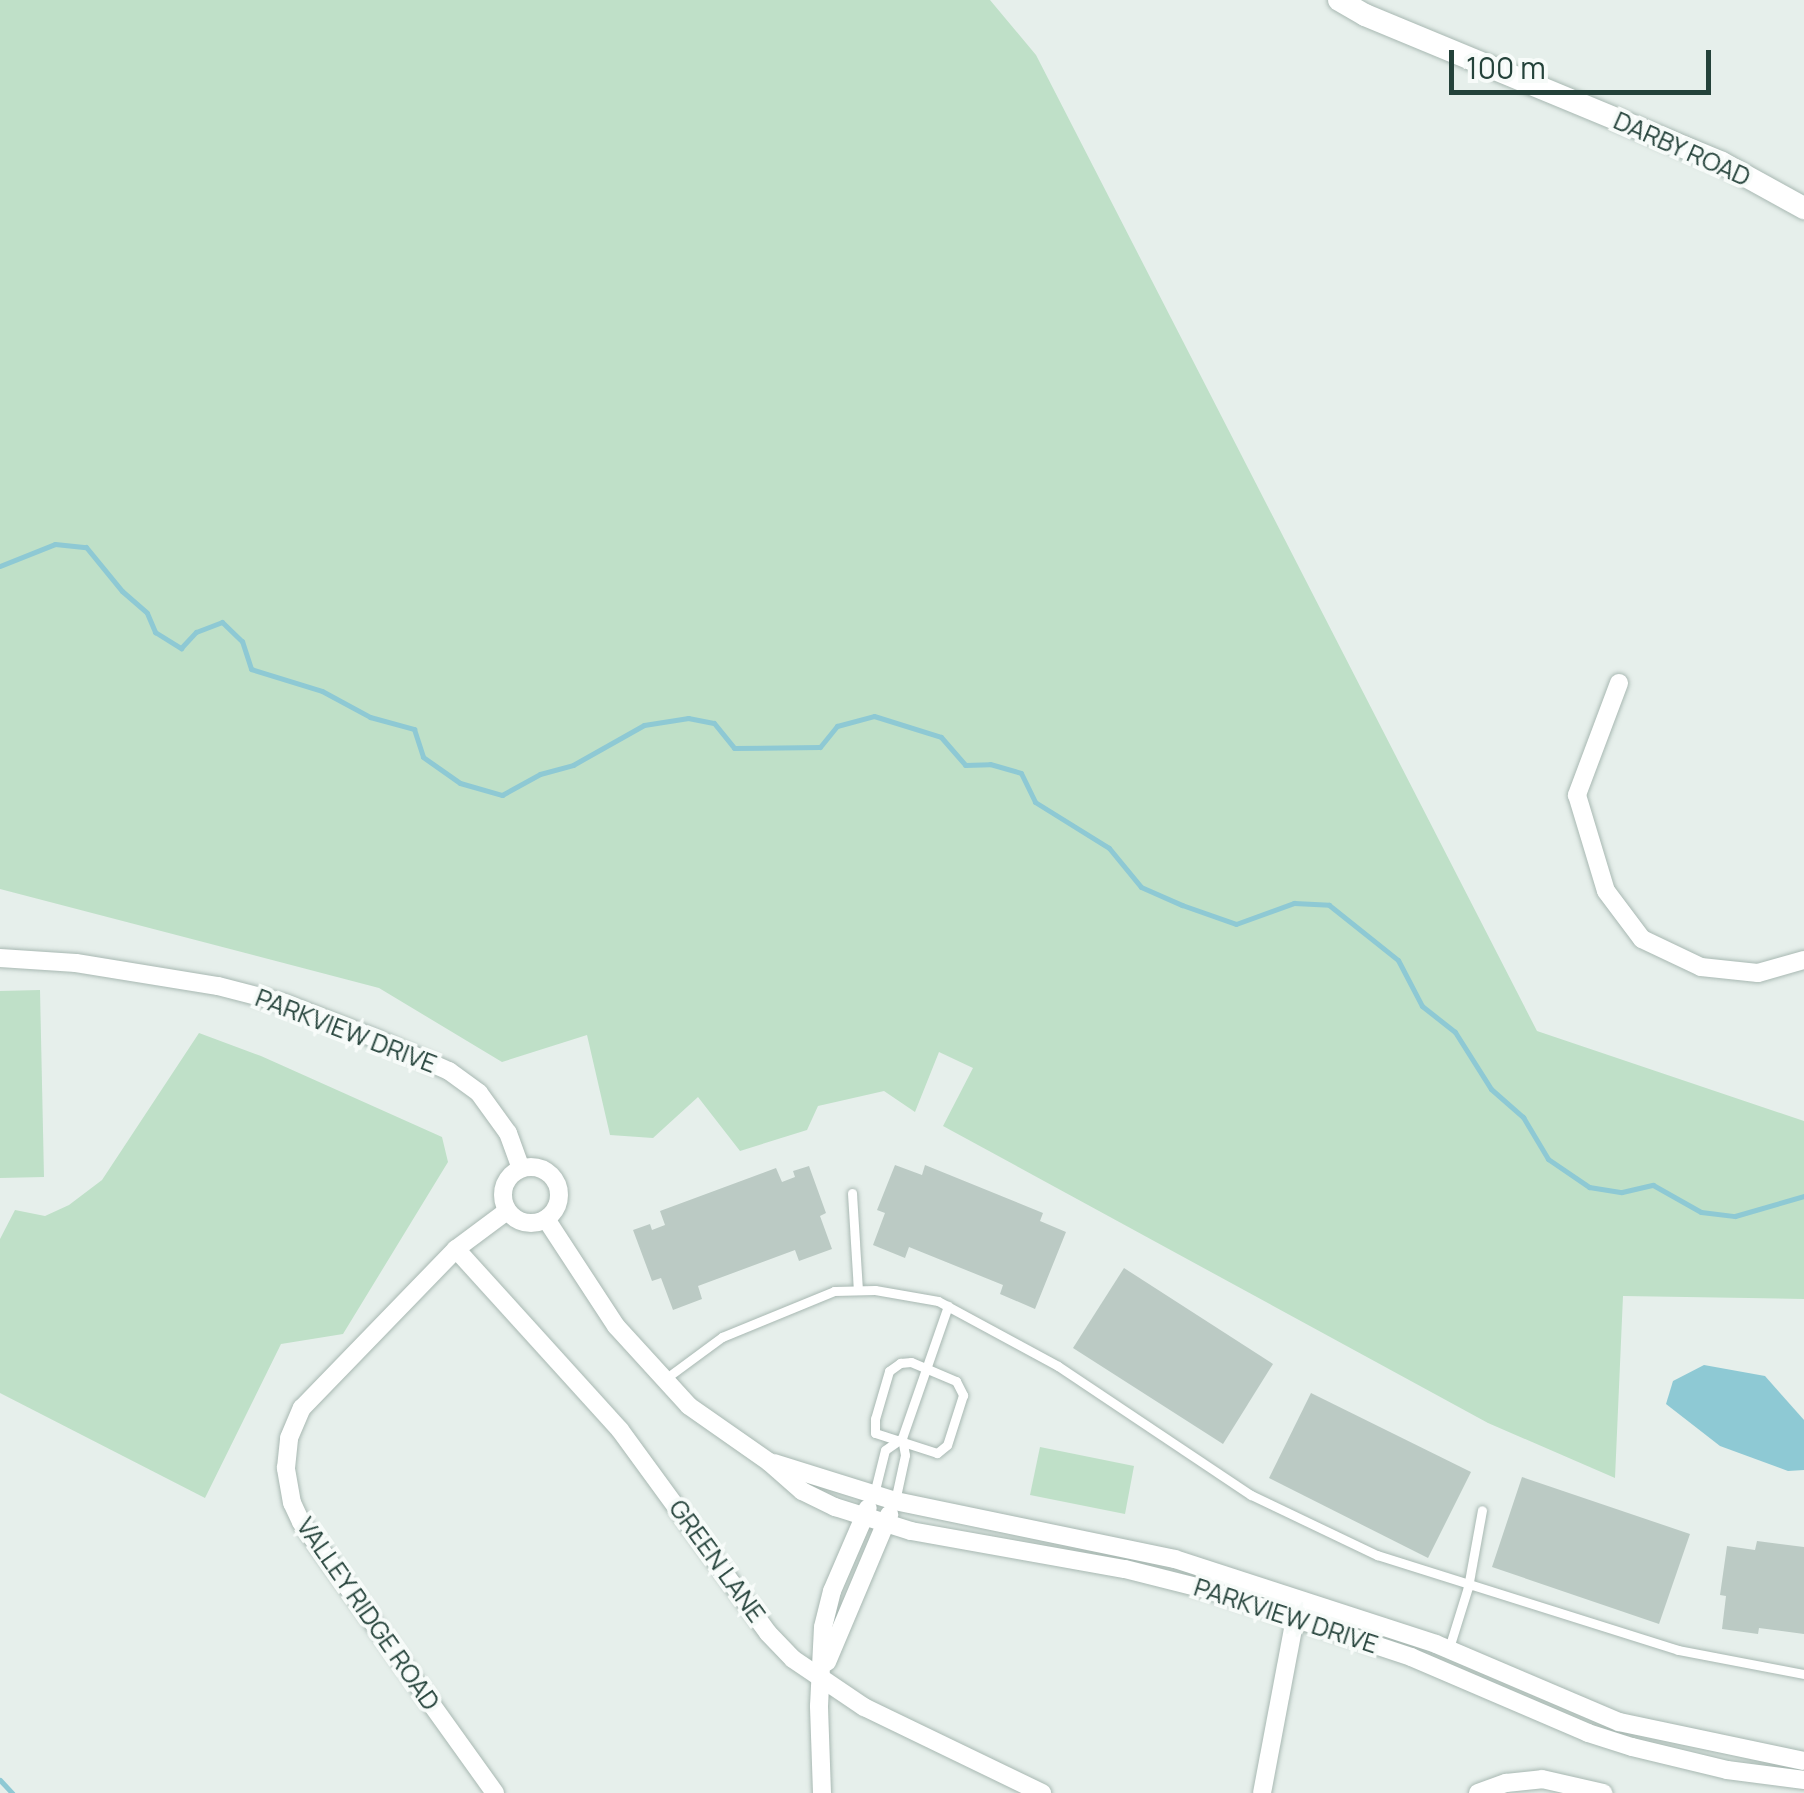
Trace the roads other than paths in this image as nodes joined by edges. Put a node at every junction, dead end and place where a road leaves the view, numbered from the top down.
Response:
1 (1338, 0) edge
2 (1804, 208) edge
3 (1619, 683) dead end
4 (0, 958) edge
5 (1804, 960) edge
6 (521, 1168) junction
7 (852, 1193) dead end
8 (508, 1210) junction
9 (546, 1219) junction
10 (456, 1248) junction
11 (858, 1290) junction
12 (948, 1306) junction
13 (925, 1367) junction
14 (663, 1380) junction
15 (902, 1438) junction
16 (769, 1462) junction
17 (874, 1494) junction
18 (895, 1501) junction
19 (1482, 1510) dead end
20 (865, 1516) junction
21 (886, 1523) junction
22 (1468, 1587) junction
23 (1299, 1596) junction
24 (1295, 1617) junction
25 (1449, 1650) junction
26 (1441, 1670) junction
27 (1804, 1674) edge
28 (820, 1681) junction
29 (1804, 1761) edge
30 (1804, 1780) edge
31 (495, 1793) edge
32 (822, 1793) edge
33 (1042, 1793) edge
34 (1262, 1793) edge
35 (1478, 1793) edge
36 (1603, 1793) edge

1 - 2 main road, DARBY ROAD
3 - 5 street
4 - 6 street, PARKVIEW DRIVE
6 - 8 street
6 - 9 street
7 - 11 lane
8 - 9 street
8 - 10 street, VALLEY RIDGE ROAD
9 - 14 street, PARKVIEW DRIVE
10 - 28 street, GREEN LANE
10 - 31 street, VALLEY RIDGE ROAD
11 - 12 lane
11 - 14 lane
12 - 13 lane
12 - 22 lane
13 - 15 lane
13 - 15 lane
13 - 15 lane
14 - 16 street, PARKVIEW DRIVE
15 - 17 lane
15 - 18 lane
16 - 17 street, PARKVIEW DRIVE
16 - 20 street, PARKVIEW DRIVE
17 - 18 street, PARKVIEW DRIVE
17 - 20 street
18 - 21 street
18 - 23 street, PARKVIEW DRIVE
19 - 22 lane
20 - 21 street, PARKVIEW DRIVE
20 - 28 street
21 - 24 street, PARKVIEW DRIVE
21 - 28 street
22 - 25 lane
22 - 27 lane
23 - 24 street
23 - 25 street, PARKVIEW DRIVE
24 - 26 street, PARKVIEW DRIVE
24 - 34 street
25 - 26 street
25 - 29 street, PARKVIEW DRIVE
26 - 30 street, PARKVIEW DRIVE
28 - 32 street
28 - 33 street, GREEN LANE
35 - 36 street

